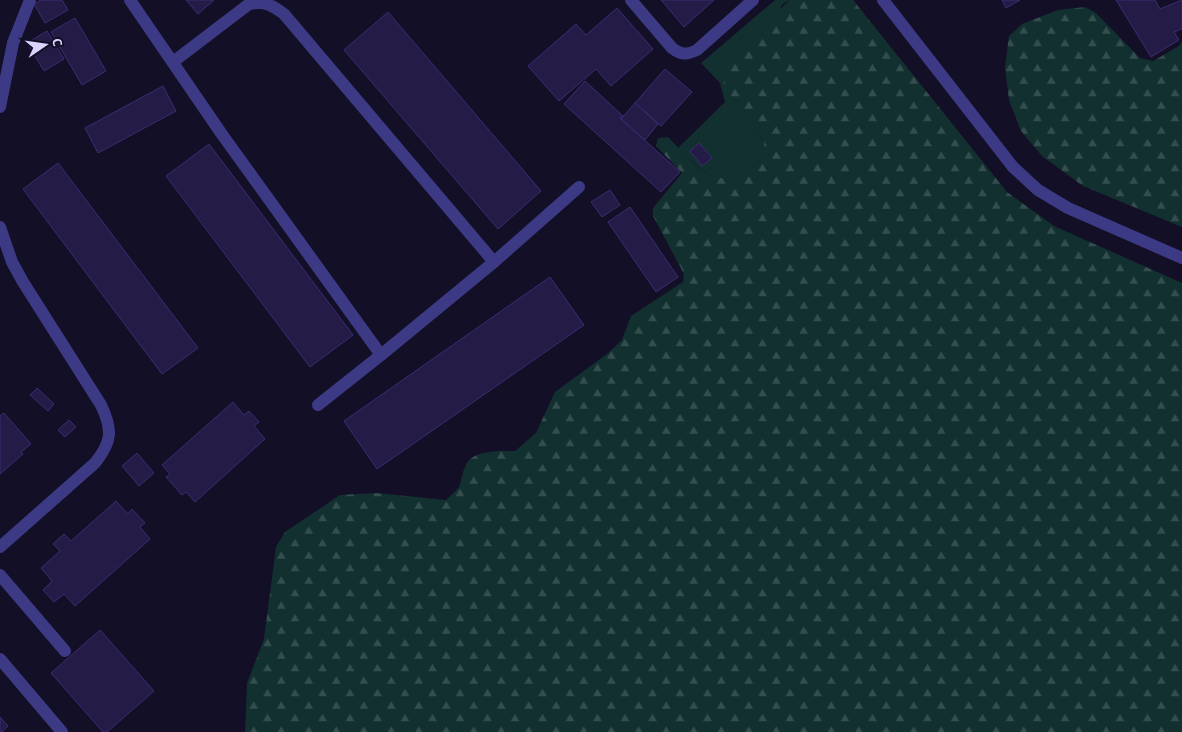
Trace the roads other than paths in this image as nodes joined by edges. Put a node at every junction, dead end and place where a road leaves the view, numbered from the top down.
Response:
1 (30, 0) edge
2 (130, 0) edge
3 (631, 0) edge
4 (754, 0) edge
5 (886, 3) edge
6 (173, 62) junction
7 (0, 107) edge
8 (580, 187) dead end
9 (0, 227) edge
10 (1182, 258) edge
11 (494, 262) junction
12 (381, 355) junction
13 (318, 405) dead end
14 (0, 547) edge
15 (0, 575) edge
16 (65, 651) dead end
17 (0, 659) edge
18 (57, 731) edge

1 - 7 lane
2 - 6 lane
3 - 4 lane
5 - 10 lane
6 - 11 lane
6 - 12 lane
8 - 11 lane
9 - 14 lane
11 - 12 lane
12 - 13 lane
15 - 16 lane
17 - 18 lane

